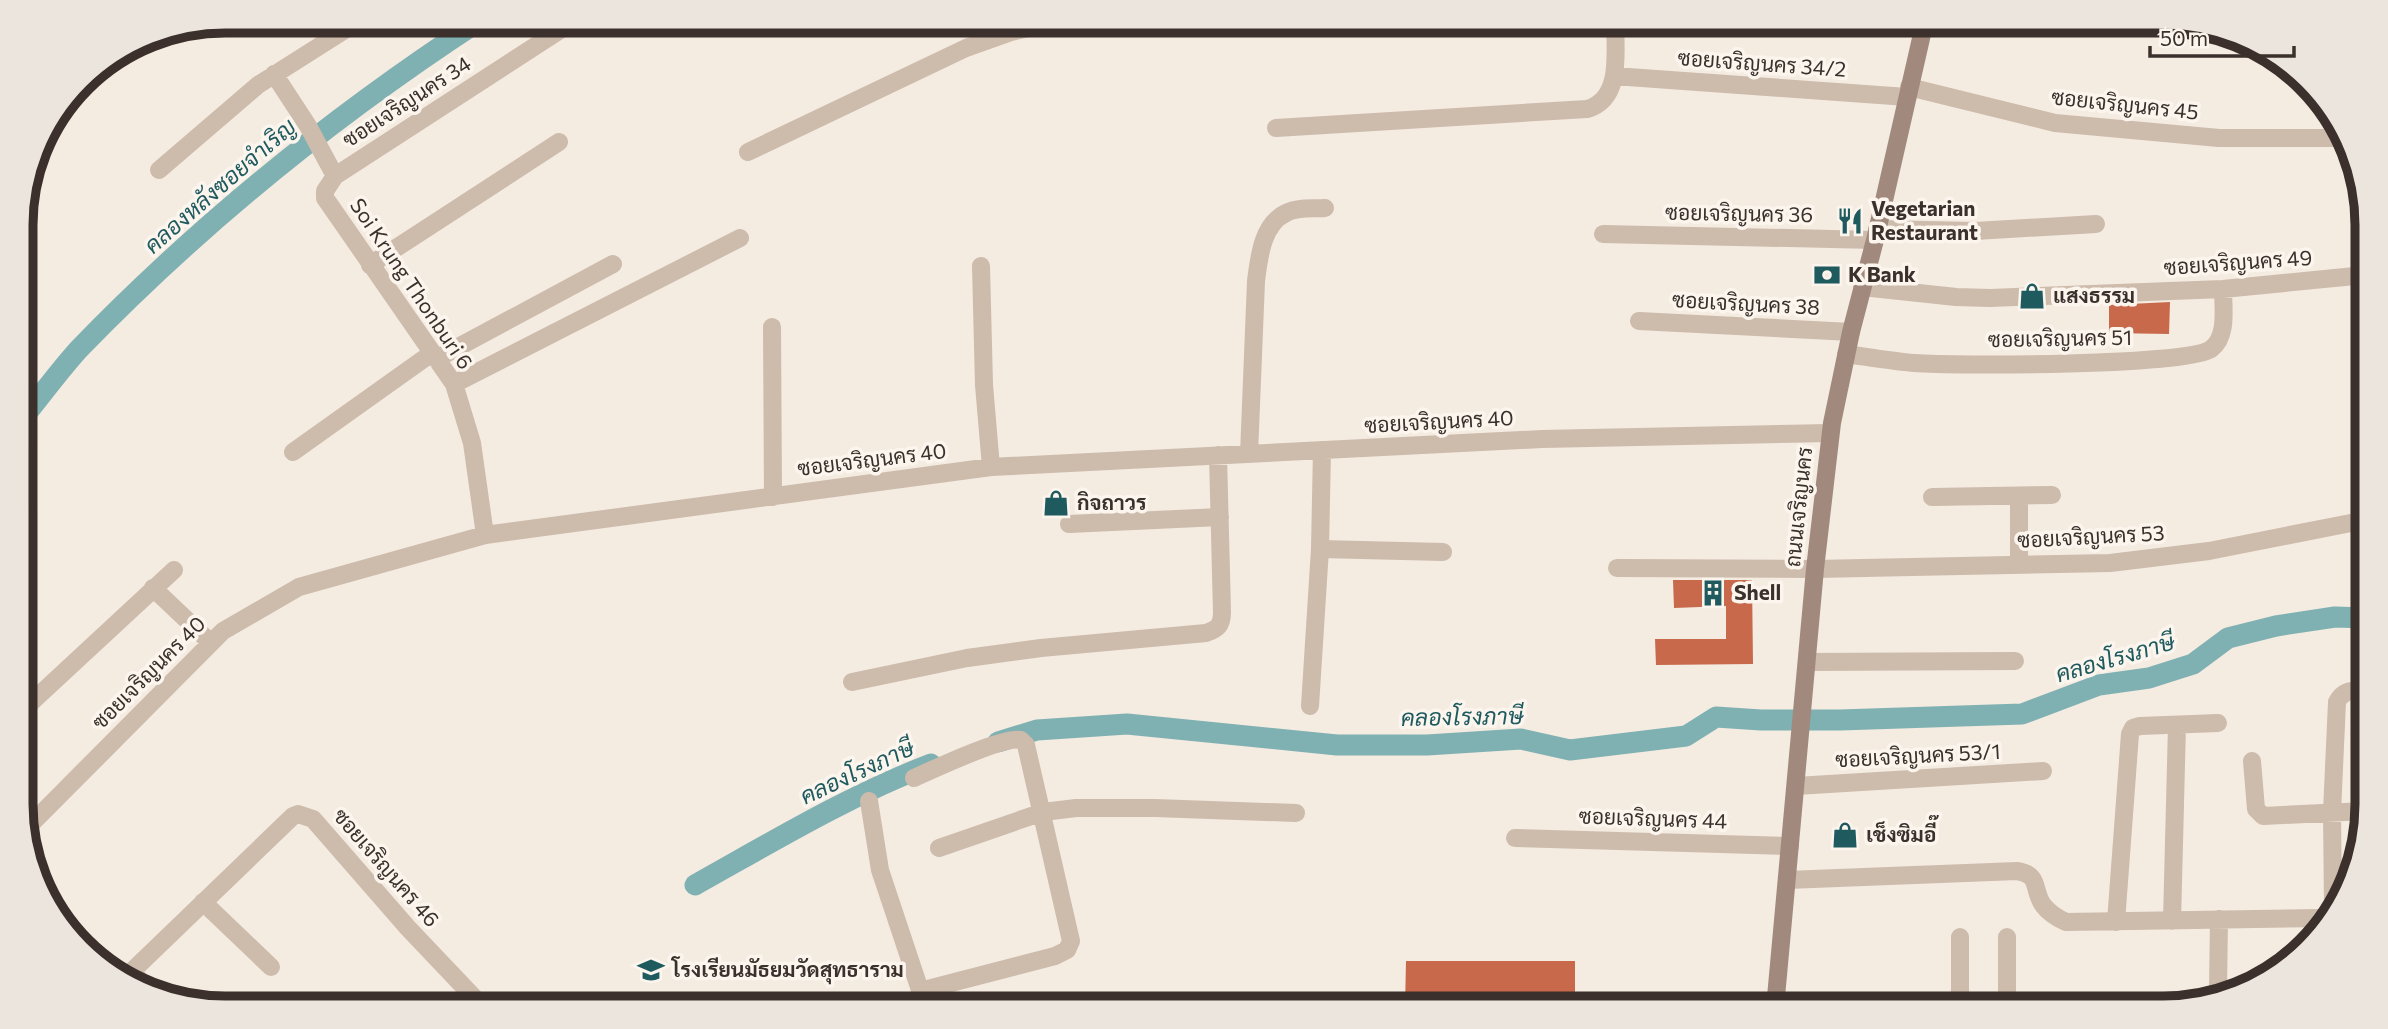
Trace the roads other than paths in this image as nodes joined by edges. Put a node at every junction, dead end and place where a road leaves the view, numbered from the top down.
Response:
1 (340, 33) edge
2 (555, 33) edge
3 (1009, 33) edge
4 (1615, 33) edge
5 (1922, 33) edge
6 (274, 74) junction
7 (1614, 76) junction
8 (1908, 92) junction
9 (1276, 128) dead end
10 (2333, 138) edge
11 (559, 142) dead end
12 (748, 152) dead end
13 (159, 170) dead end
14 (335, 176) junction
15 (1325, 208) dead end
16 (2096, 224) dead end
17 (1603, 234) dead end
18 (1876, 234) junction
19 (740, 239) dead end
20 (612, 264) dead end
21 (370, 265) junction
22 (981, 266) dead end
23 (2355, 276) edge
24 (1862, 287) junction
25 (2223, 289) junction
26 (1639, 321) dead end
27 (772, 327) dead end
28 (1851, 332) junction
29 (1846, 354) junction
30 (434, 356) junction
31 (454, 384) junction
32 (1830, 433) junction
33 (1322, 450) junction
34 (293, 452) dead end
35 (1249, 454) junction
36 (1218, 455) junction
37 (991, 467) junction
38 (2052, 495) dead end
39 (2020, 497) junction
40 (773, 498) junction
41 (1932, 498) dead end
42 (1220, 517) junction
43 (2355, 522) edge
44 (1069, 524) dead end
45 (485, 535) junction
46 (1320, 549) junction
47 (1443, 552) dead end
48 (2019, 565) junction
49 (1617, 568) dead end
50 (1815, 569) junction
51 (174, 570) dead end
52 (153, 588) junction
53 (211, 642) junction
54 (2015, 661) dead end
55 (1807, 662) junction
56 (852, 682) dead end
57 (2355, 691) edge
58 (33, 700) edge
59 (1310, 706) dead end
60 (2218, 723) dead end
61 (2177, 725) junction
62 (2252, 761) dead end
63 (2043, 771) dead end
64 (914, 778) dead end
65 (1796, 786) junction
66 (869, 801) dead end
67 (2354, 811) edge
68 (1043, 812) junction
69 (2332, 812) junction
70 (1296, 813) dead end
71 (34, 820) edge
72 (1515, 838) dead end
73 (1790, 846) junction
74 (939, 848) dead end
75 (1787, 880) junction
76 (2333, 892) edge
77 (203, 902) junction
78 (2219, 919) junction
79 (2316, 919) edge
80 (2172, 921) junction
81 (2116, 922) junction
82 (1960, 937) dead end
83 (2007, 937) dead end
84 (271, 967) dead end
85 (132, 971) edge
86 (2218, 987) edge
87 (1776, 995) edge
88 (1960, 995) edge
89 (2007, 995) edge
90 (471, 996) edge
91 (922, 996) edge
92 (936, 996) edge

1 - 6 street
2 - 14 street, ซอยเจริญนคร 34
3 - 12 street
4 - 7 street
5 - 8 main road, ถนนเจริญนคร
6 - 13 street
6 - 14 street, Soi Krung Thonburi 6
7 - 8 street, ซอยเจริญนคร 34/2
7 - 9 street
8 - 10 street, ซอยเจริญนคร 45
8 - 18 main road, ถนนเจริญนคร
11 - 21 street
14 - 21 street, Soi Krung Thonburi 6
15 - 35 street
16 - 18 street, ซอยเจริญนคร 36
17 - 18 street, ซอยเจริญนคร 36
18 - 24 main road, ถนนเจริญนคร
19 - 31 street
20 - 30 street
21 - 30 street, Soi Krung Thonburi 6
22 - 37 street
23 - 25 street, ซอยเจริญนคร 49
24 - 25 street, ซอยเจริญนคร 49
24 - 28 main road, ถนนเจริญนคร
25 - 29 street, ซอยเจริญนคร 51
26 - 28 street, ซอยเจริญนคร 38
27 - 40 street
28 - 29 main road, ถนนเจริญนคร
29 - 32 main road, ถนนเจริญนคร
30 - 31 street, Soi Krung Thonburi 6
30 - 34 street
31 - 45 street, Soi Krung Thonburi 6
32 - 33 street, ซอยเจริญนคร 40
32 - 50 main road, ถนนเจริญนคร
33 - 35 street, ซอยเจริญนคร 40
33 - 46 street
35 - 36 street, ซอยเจริญนคร 40
36 - 37 street, ซอยเจริญนคร 40
36 - 42 street
37 - 40 street, ซอยเจริญนคร 40
38 - 39 street
39 - 41 street
39 - 48 street
40 - 45 street, ซอยเจริญนคร 40
42 - 44 street
42 - 56 street
43 - 48 street, ซอยเจริญนคร 53
45 - 53 street, ซอยเจริญนคร 40
46 - 47 street
46 - 59 street
48 - 50 street, ซอยเจริญนคร 53
49 - 50 street, ซอยเจริญนคร 53
50 - 55 main road, ถนนเจริญนคร
51 - 52 street
52 - 53 street
52 - 58 street
53 - 71 street, ซอยเจริญนคร 40
54 - 55 street
55 - 65 main road, ถนนเจริญนคร
57 - 69 street
60 - 61 street
61 - 80 street
61 - 81 street
62 - 69 street
63 - 65 street, ซอยเจริญนคร 53/1
64 - 68 street
65 - 73 main road, ถนนเจริญนคร
66 - 91 street
67 - 69 street
68 - 70 street
68 - 74 street
68 - 92 street
69 - 76 street
72 - 73 street, ซอยเจริญนคร 44
73 - 75 main road, ถนนเจริญนคร
75 - 81 street
75 - 87 main road, ถนนเจริญนคร
77 - 84 street
77 - 85 street, ซอยเจริญนคร 46
77 - 90 street, ซอยเจริญนคร 46
78 - 79 street
78 - 80 street
78 - 86 street
80 - 81 street
82 - 88 street
83 - 89 street

